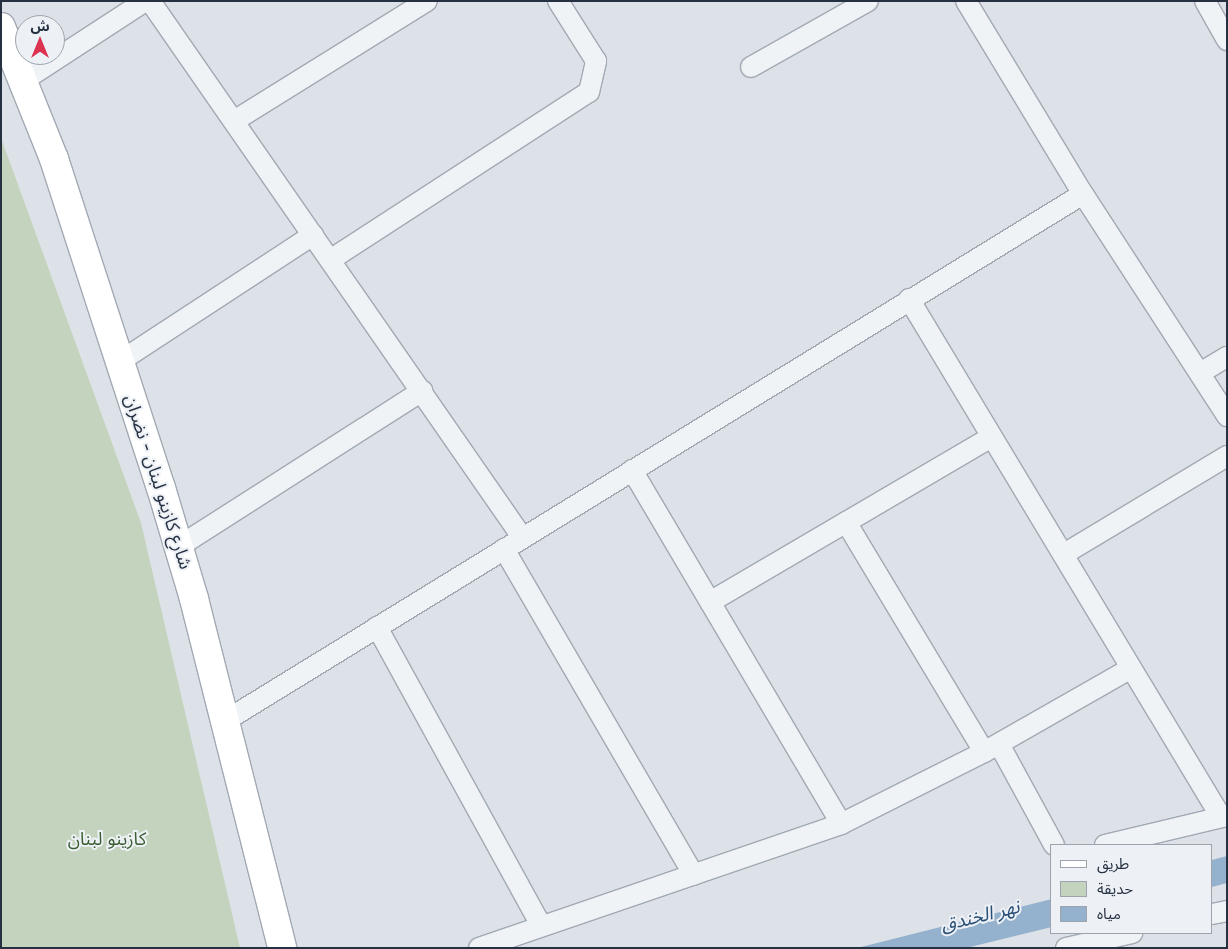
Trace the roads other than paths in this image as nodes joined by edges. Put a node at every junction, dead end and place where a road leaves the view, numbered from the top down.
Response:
1 (145, 1) edge
2 (150, 1) edge
3 (427, 1) edge
4 (558, 1) edge
5 (868, 1) edge
6 (966, 1) edge
7 (1205, 1) edge
8 (1, 27) edge
9 (1227, 40) edge
10 (751, 67) dead end
11 (24, 80) junction
12 (234, 121) junction
13 (1083, 194) junction
14 (313, 236) junction
15 (330, 260) junction
16 (909, 299) junction
17 (1227, 357) edge
18 (120, 362) junction
19 (1200, 373) junction
20 (422, 391) junction
21 (1227, 416) edge
22 (991, 437) junction
23 (1227, 456) edge
24 (632, 470) junction
25 (846, 522) junction
26 (522, 538) junction
27 (178, 547) junction
28 (504, 549) junction
29 (1064, 554) junction
30 (710, 602) junction
31 (377, 627) junction
32 (1131, 668) junction
33 (225, 721) junction
34 (992, 748) junction
35 (1224, 816) edge
36 (841, 824) junction
37 (1053, 844) edge
38 (1109, 844) edge
39 (694, 874) junction
40 (1227, 911) edge
41 (1213, 914) edge
42 (541, 925) junction
43 (1128, 934) edge
44 (282, 948) edge
45 (479, 948) edge
46 (1066, 948) edge

1 - 11 street
2 - 12 street
3 - 12 street
4 - 15 street
5 - 10 street
6 - 13 street
7 - 9 street
8 - 11 street, شارع كازينو لبنان - نضران
11 - 18 street, شارع كازينو لبنان - نضران
12 - 14 street
13 - 16 street
13 - 19 street
14 - 15 street
14 - 18 street
15 - 20 street
16 - 22 street
16 - 24 street
17 - 19 street
18 - 27 street, شارع كازينو لبنان - نضران
19 - 21 street
20 - 26 street
20 - 27 street
22 - 25 street
22 - 29 street
23 - 29 street
24 - 26 street
24 - 30 street
25 - 30 street
25 - 34 street
26 - 28 street
27 - 33 street, شارع كازينو لبنان - نضران
28 - 31 street
28 - 39 street
29 - 32 street
30 - 36 street
31 - 33 street
31 - 42 street
32 - 34 street
32 - 35 street
33 - 44 street, شارع كازينو لبنان - نضران
34 - 36 street
34 - 37 street
35 - 38 street
36 - 39 street
39 - 42 street
40 - 41 street
42 - 45 street
43 - 46 street

